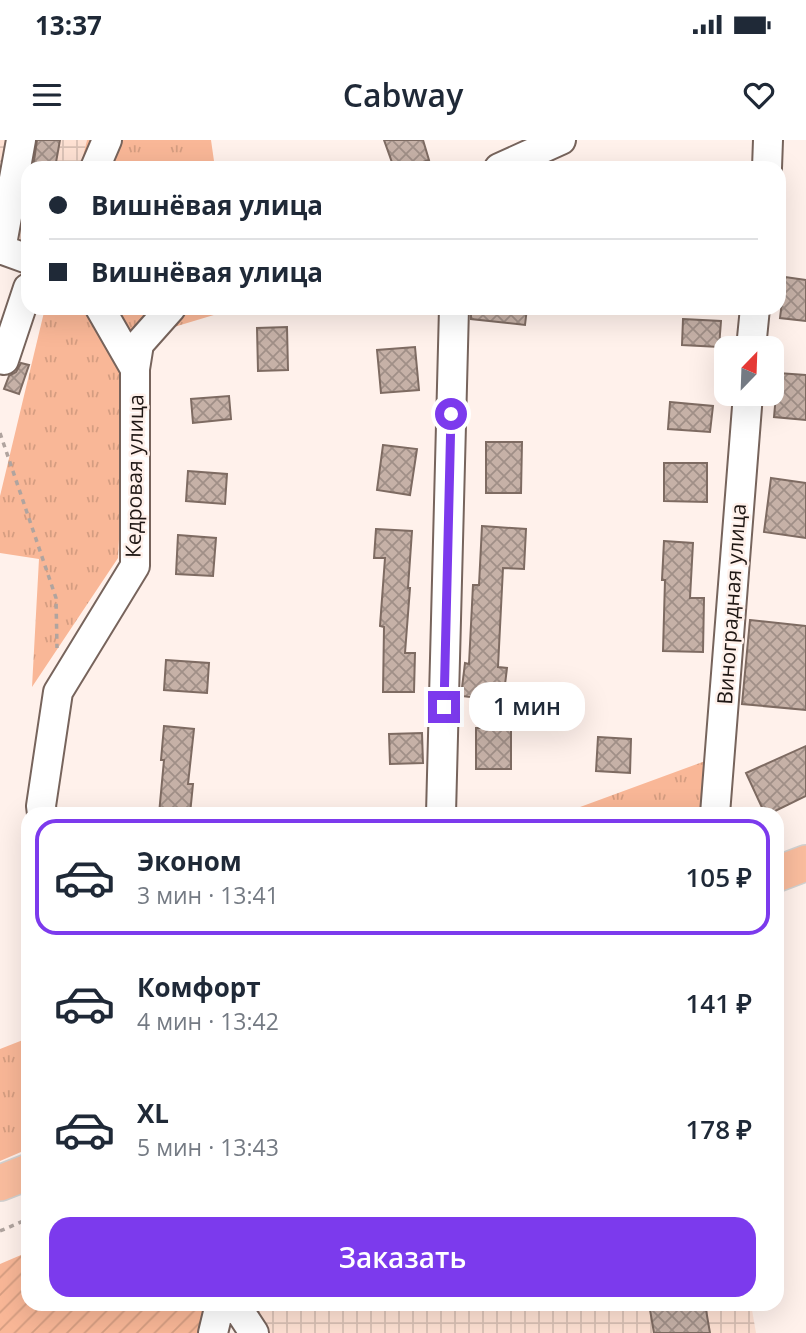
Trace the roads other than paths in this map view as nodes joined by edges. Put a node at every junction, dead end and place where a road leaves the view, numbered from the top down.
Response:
1 (21, 140) edge
2 (107, 140) edge
3 (561, 140) edge
4 (768, 140) edge
5 (98, 161) edge
6 (514, 161) edge
7 (766, 161) edge
8 (1, 250) edge
9 (21, 257) edge
10 (21, 309) edge
11 (104, 315) edge
12 (165, 315) edge
13 (454, 315) edge
14 (754, 315) edge
15 (752, 336) edge
16 (0, 359) edge
17 (135, 369) junction
18 (747, 406) edge
19 (41, 807) edge
20 (441, 807) edge
21 (716, 807) edge
22 (806, 863) edge
23 (784, 871) edge
24 (21, 1175) edge
25 (0, 1183) edge
26 (219, 1311) edge
27 (239, 1311) edge
28 (214, 1333) edge
29 (254, 1333) edge

1 - 8 street
2 - 5 street
3 - 6 street
4 - 7 street
8 - 9 street
10 - 16 street
11 - 17 street
12 - 17 street
13 - 20 street
14 - 15 street
17 - 19 street, Кедровая улица
18 - 21 street, Виноградная улица
22 - 23 main road
24 - 25 main road
26 - 28 street
27 - 29 street

